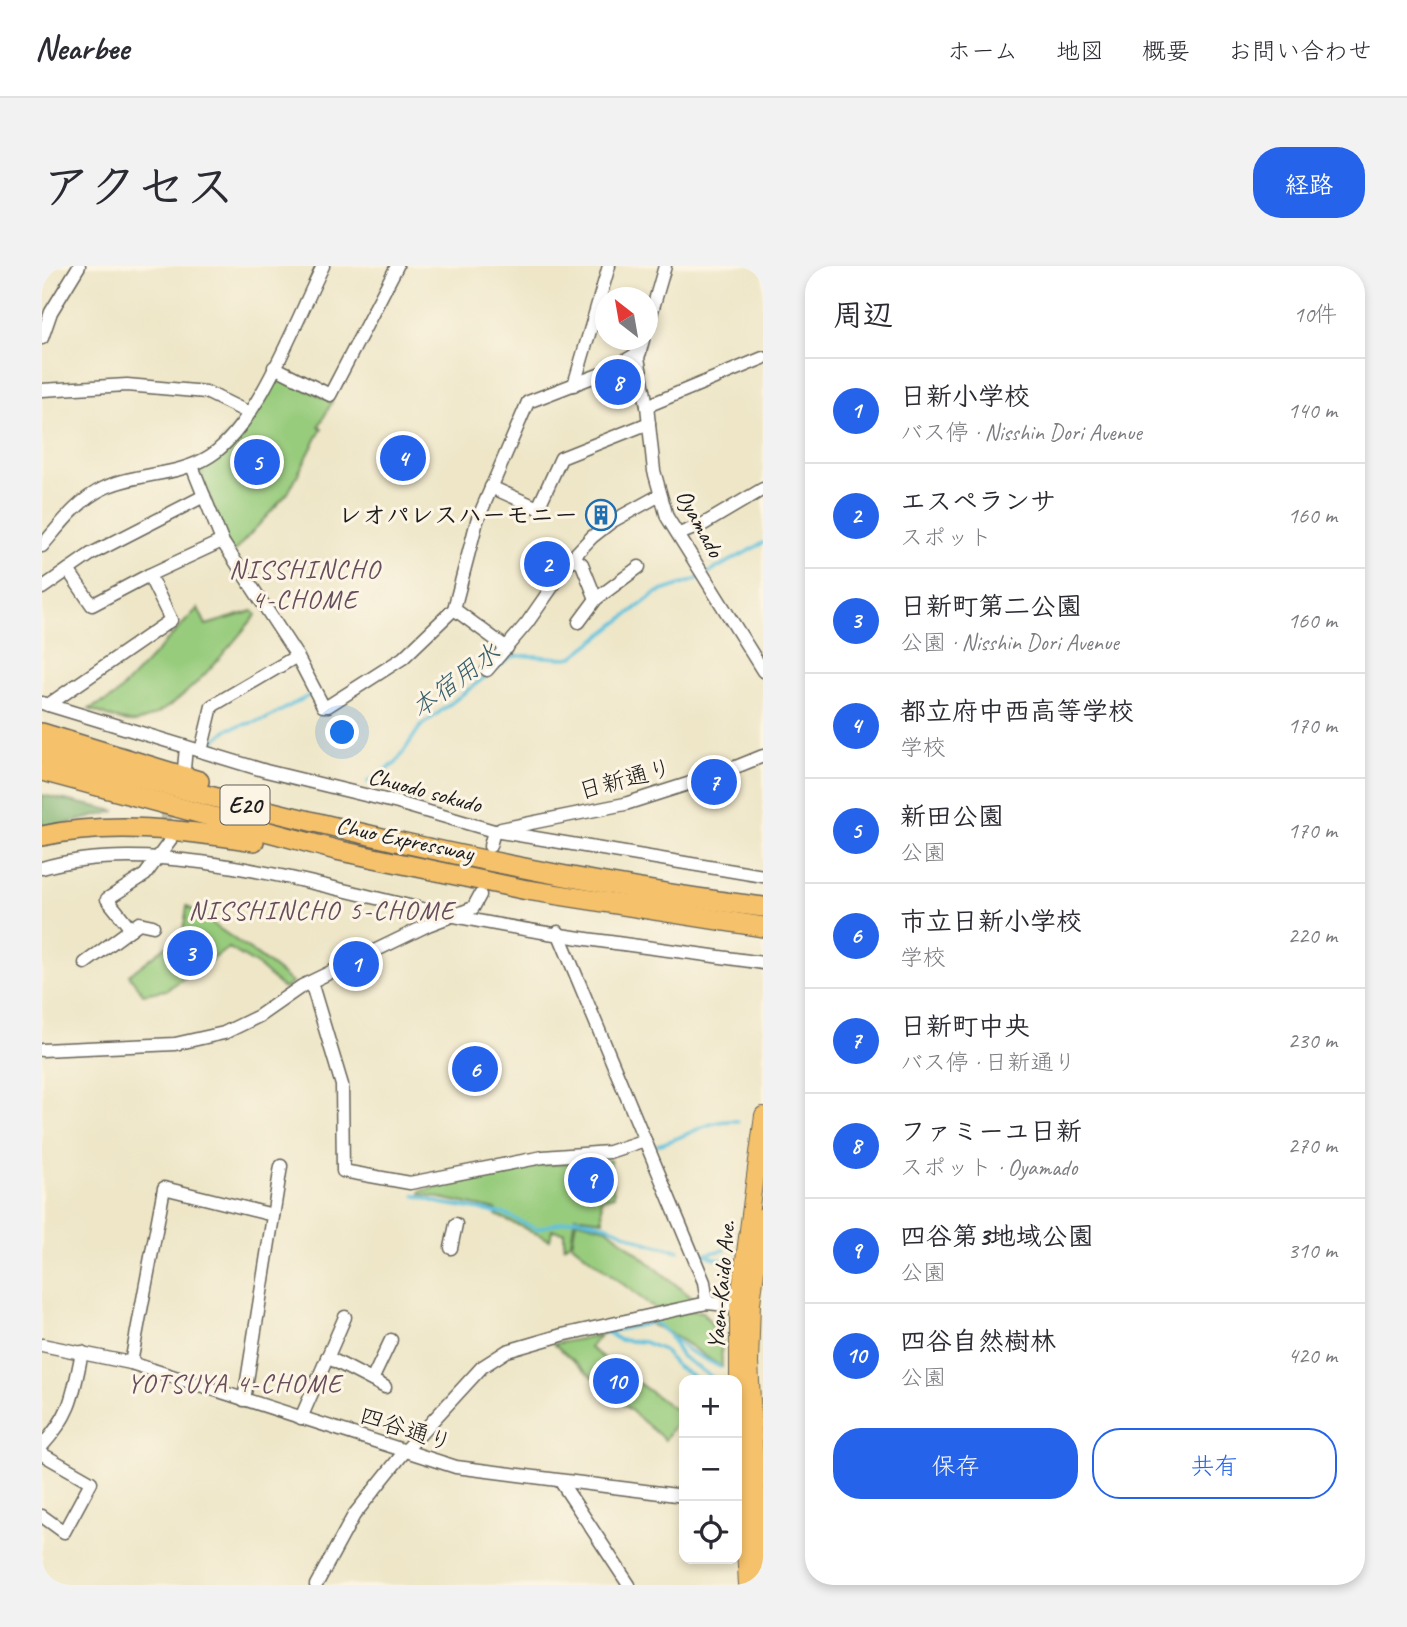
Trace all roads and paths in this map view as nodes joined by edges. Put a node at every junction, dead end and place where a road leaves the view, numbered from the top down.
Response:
1 (79, 266) edge
2 (323, 266) edge
3 (397, 266) edge
4 (609, 266) edge
5 (665, 266) edge
6 (658, 290) edge
7 (42, 338) edge
8 (636, 350) edge
9 (641, 350) edge
10 (763, 358) edge
11 (274, 367) junction
12 (574, 385) junction
13 (42, 390) edge
14 (647, 406) junction
15 (249, 413) junction
16 (649, 423) junction
17 (192, 466) junction
18 (491, 487) junction
19 (763, 489) edge
20 (660, 495) junction
21 (204, 496) junction
22 (679, 534) junction
23 (222, 541) junction
24 (42, 546) edge
25 (573, 557) junction
26 (639, 567) dead end
27 (68, 570) junction
28 (149, 575) junction
29 (42, 588) edge
30 (597, 599) junction
31 (454, 609) junction
32 (579, 622) dead end
33 (507, 648) junction
34 (298, 656) junction
35 (487, 670) dead end
36 (763, 671) edge
37 (45, 704) edge
38 (42, 733) edge
39 (186, 747) junction
40 (201, 751) junction
41 (42, 752) edge
42 (763, 756) edge
43 (182, 768) dead end
44 (42, 771) edge
45 (494, 831) junction
46 (42, 836) edge
47 (165, 840) tunnel mouth
48 (490, 846) dead end
49 (449, 852) junction
50 (160, 858) junction
51 (42, 868) edge
52 (438, 872) junction
53 (763, 876) edge
54 (480, 895) dead end
55 (763, 907) edge
56 (449, 915) junction
57 (153, 926) dead end
58 (763, 927) edge
59 (131, 929) junction
60 (558, 932) junction
61 (85, 963) dead end
62 (763, 963) edge
63 (311, 982) junction
64 (42, 1050) edge
65 (763, 1115) edge
66 (645, 1140) junction
67 (281, 1166) dead end
68 (273, 1215) junction
69 (763, 1216) edge
70 (456, 1224) dead end
71 (451, 1248) dead end
72 (706, 1303) junction
73 (751, 1305) edge
74 (345, 1317) dead end
75 (391, 1340) dead end
76 (42, 1345) edge
77 (82, 1352) junction
78 (327, 1357) junction
79 (131, 1363) junction
80 (757, 1377) edge
81 (372, 1380) junction
82 (385, 1387) dead end
83 (244, 1399) junction
84 (301, 1418) junction
85 (42, 1446) edge
86 (405, 1451) junction
87 (42, 1454) edge
88 (562, 1482) junction
89 (679, 1495) edge
90 (750, 1504) edge
91 (42, 1516) edge
92 (316, 1585) edge
93 (629, 1585) edge
94 (747, 1585) edge
95 (762, 1585) edge

1 - 7 street
2 - 11 street
3 - 11 street
4 - 12 street
5 - 6 street
8 - 12 street
9 - 14 street, Oyamado
10 - 14 street
11 - 15 street
12 - 18 street
13 - 15 street
14 - 16 street, Oyamado
15 - 17 street
16 - 18 street
16 - 20 street, Oyamado
17 - 21 street
17 - 24 street
18 - 31 street
19 - 22 street
20 - 22 street, Oyamado
20 - 25 street
21 - 23 street
21 - 27 street
22 - 36 street, Oyamado
23 - 28 street
23 - 34 street
25 - 30 street
25 - 33 street
26 - 30 street
27 - 28 street
27 - 29 street
28 - 37 street
30 - 32 street
31 - 33 street
31 - 34 street
33 - 35 street
34 - 40 street
37 - 39 street, Chuodo sokudo
38 - 49 highway
39 - 40 street, Chuodo sokudo
39 - 43 street
40 - 45 street, Chuodo sokudo
41 - 49 highway, Chuo Expressway / E20
42 - 45 street, 日新通り
44 - 52 highway, Chuo Expressway / E20
45 - 48 street
45 - 53 street, Chuodo sokudo
46 - 52 highway
47 - 50 street
49 - 55 highway, Chuo Expressway / E20
50 - 51 street
50 - 56 street
50 - 59 street
52 - 58 highway, Chuo Expressway / E20
54 - 56 street
56 - 60 street
56 - 63 street
57 - 59 street
59 - 61 street
60 - 62 street
60 - 66 street
63 - 64 street
63 - 66 street
65 - 73 main road, Yaen-Kaido Ave.
66 - 72 street
67 - 68 street
68 - 79 street
68 - 83 street
69 - 73 main road, Yaen-Kaido Ave.
70 - 71 street
72 - 73 street
72 - 86 street
73 - 80 main road, Yaen-Kaido Ave.
73 - 90 main road, Yaen-Kaido Ave.
74 - 78 street
75 - 81 street
76 - 77 street, 四谷通り
77 - 79 street, 四谷通り
77 - 85 street
78 - 81 street
78 - 84 street
79 - 83 street, 四谷通り
80 - 90 main road, Yaen-Kaido Ave.
81 - 82 street
83 - 84 street, 四谷通り
84 - 86 street, 四谷通り
86 - 88 street, 四谷通り
86 - 92 street
87 - 91 street
88 - 89 street, 四谷通り
88 - 93 street
90 - 94 main road, Yaen-Kaido Ave.
90 - 95 main road, Yaen-Kaido Ave.

